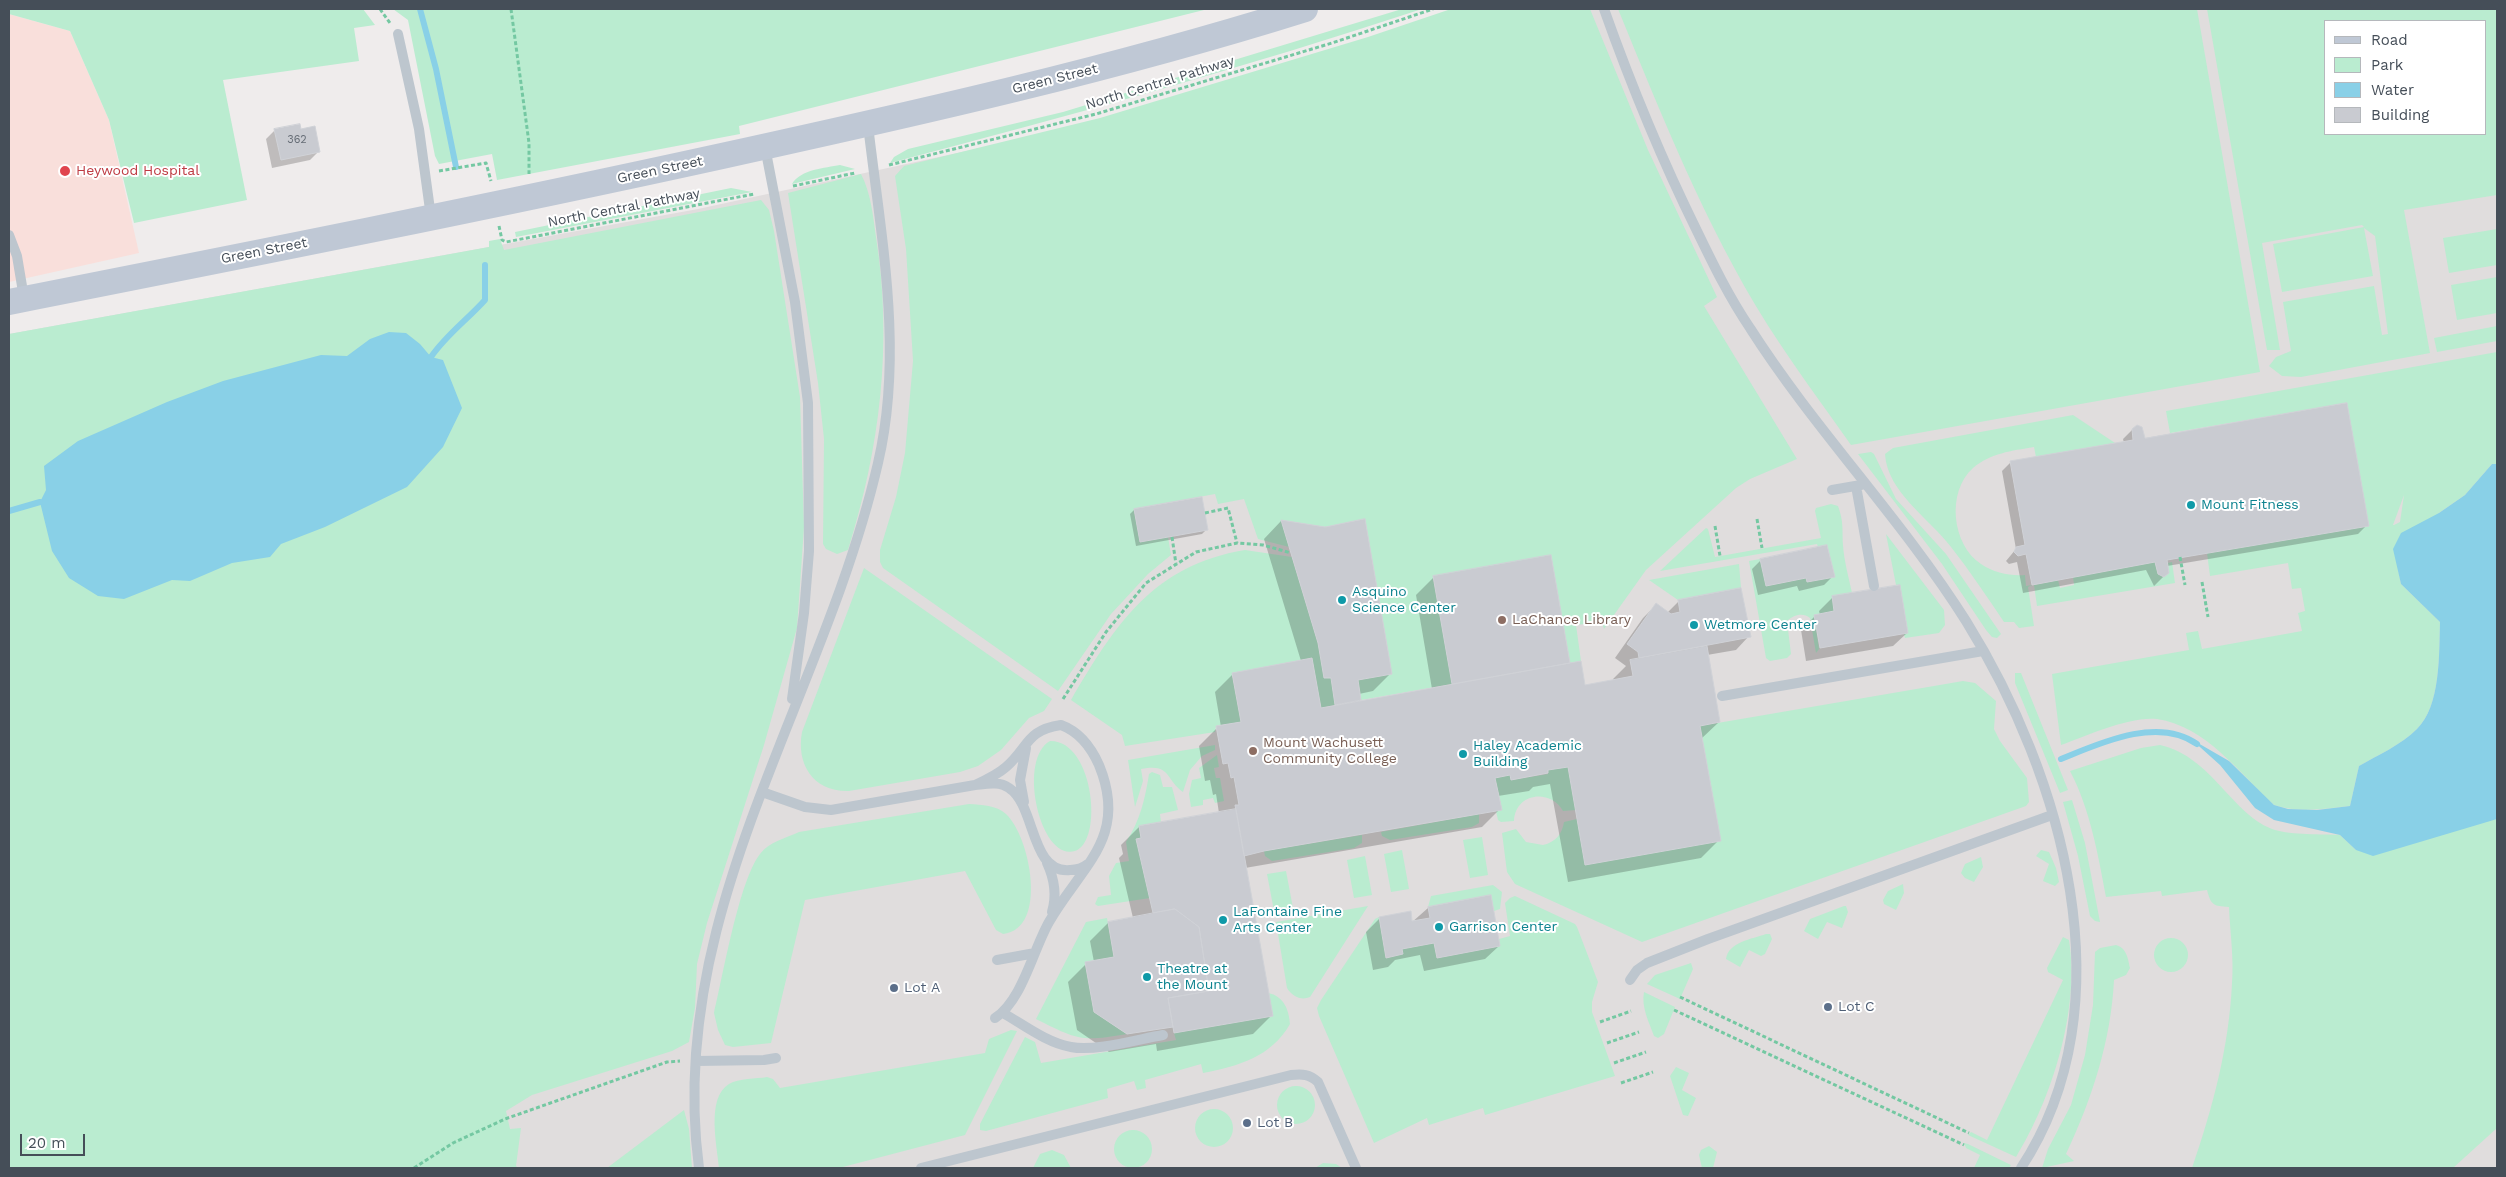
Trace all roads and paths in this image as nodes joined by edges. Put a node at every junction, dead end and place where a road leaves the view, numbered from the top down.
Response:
1 (511, 9) edge
2 (1305, 9) edge
3 (1434, 9) edge
4 (1604, 9) edge
5 (398, 34) dead end
6 (868, 125) junction
7 (765, 147) junction
8 (889, 165) dead end
9 (456, 167) dead end
10 (855, 173) dead end
11 (491, 181) dead end
12 (793, 186) dead end
13 (754, 194) dead end
14 (528, 198) junction
15 (432, 218) junction
16 (9, 235) edge
17 (501, 237) dead end
18 (16, 300) edge
19 (1860, 485) junction
20 (1832, 490) dead end
21 (1205, 513) dead end
22 (1757, 519) dead end
23 (1715, 526) dead end
24 (1172, 537) dead end
25 (1237, 543) junction
26 (1762, 548) dead end
27 (1291, 553) dead end
28 (1720, 556) dead end
29 (2180, 557) dead end
30 (1176, 564) junction
31 (2202, 582) dead end
32 (2185, 585) dead end
33 (1874, 586) dead end
34 (2208, 617) dead end
35 (1983, 651) junction
36 (1722, 696) dead end
37 (1063, 699) dead end
38 (787, 725) junction
39 (1033, 736) junction
40 (975, 785) junction
41 (762, 792) junction
42 (1026, 810) junction
43 (2052, 815) junction
44 (1092, 860) junction
45 (1047, 862) junction
46 (1049, 922) junction
47 (1034, 953) junction
48 (998, 960) dead end
49 (1630, 980) dead end
50 (1680, 997) dead end
51 (1674, 1010) dead end
52 (1631, 1011) dead end
53 (1600, 1022) dead end
54 (1639, 1032) dead end
55 (1163, 1035) dead end
56 (1607, 1043) dead end
57 (1646, 1052) dead end
58 (776, 1058) dead end
59 (696, 1061) junction
60 (1614, 1064) dead end
61 (1654, 1072) dead end
62 (1621, 1083) dead end
63 (1969, 1133) dead end
64 (1964, 1145) dead end
65 (414, 1168) edge
66 (699, 1168) edge
67 (921, 1168) edge
68 (1356, 1168) edge
69 (2021, 1168) edge

1 - 14 path
2 - 6 street, Green Street
3 - 8 path, North Central Pathway
4 - 19 lane
5 - 15 lane
6 - 7 street, Green Street
6 - 38 lane
7 - 14 street, Green Street
7 - 38 lane
9 - 11 path
10 - 12 path
13 - 17 path, North Central Pathway
14 - 15 street, Green Street
15 - 18 street, Green Street
16 - 18 lane
19 - 20 lane
19 - 33 lane
19 - 35 lane
21 - 25 path
22 - 26 path
23 - 28 path
24 - 30 path
25 - 27 path
25 - 30 path
29 - 32 path
30 - 37 path
31 - 34 path
35 - 36 lane
35 - 43 lane
38 - 41 lane
39 - 40 lane
39 - 42 lane
39 - 44 lane
40 - 41 lane
40 - 42 lane
41 - 59 lane
42 - 45 lane
43 - 49 lane
43 - 69 lane
44 - 45 lane
44 - 46 lane
45 - 46 lane
46 - 47 lane
47 - 48 lane
47 - 55 lane
50 - 63 path
51 - 64 path
52 - 53 path
54 - 56 path
57 - 60 path
58 - 59 lane
59 - 65 path
59 - 66 lane
61 - 62 path
67 - 68 lane

